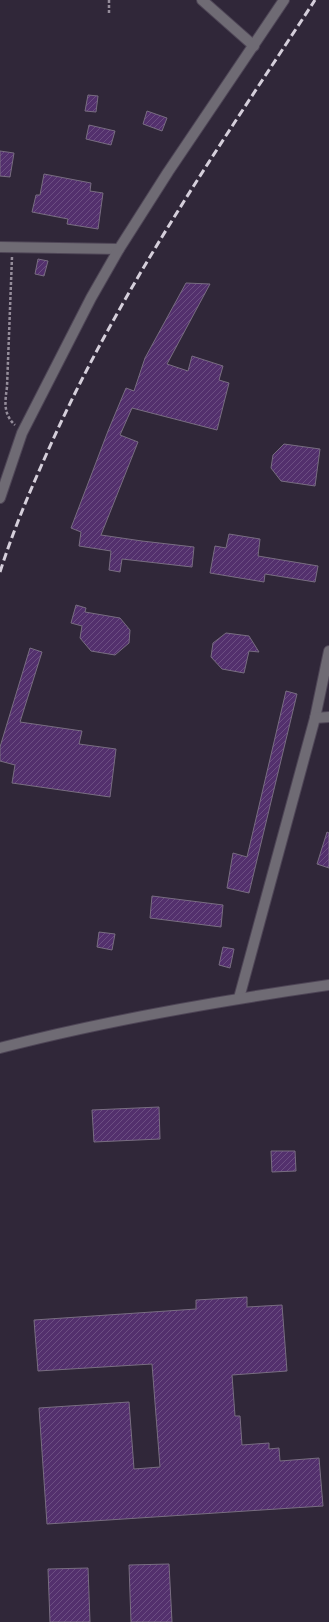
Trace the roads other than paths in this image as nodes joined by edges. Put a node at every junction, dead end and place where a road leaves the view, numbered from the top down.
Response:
1 (284, 0) edge
2 (205, 1) edge
3 (254, 46) junction
4 (0, 247) edge
5 (119, 249) junction
6 (0, 498) edge
7 (329, 651) edge
8 (329, 716) edge
9 (315, 718) junction
10 (329, 985) edge
11 (239, 998) junction
12 (0, 1048) edge

1 - 3 street
2 - 3 street
3 - 5 street
4 - 5 street
5 - 6 street
7 - 9 street
8 - 9 street
9 - 11 street
10 - 11 street
11 - 12 street

